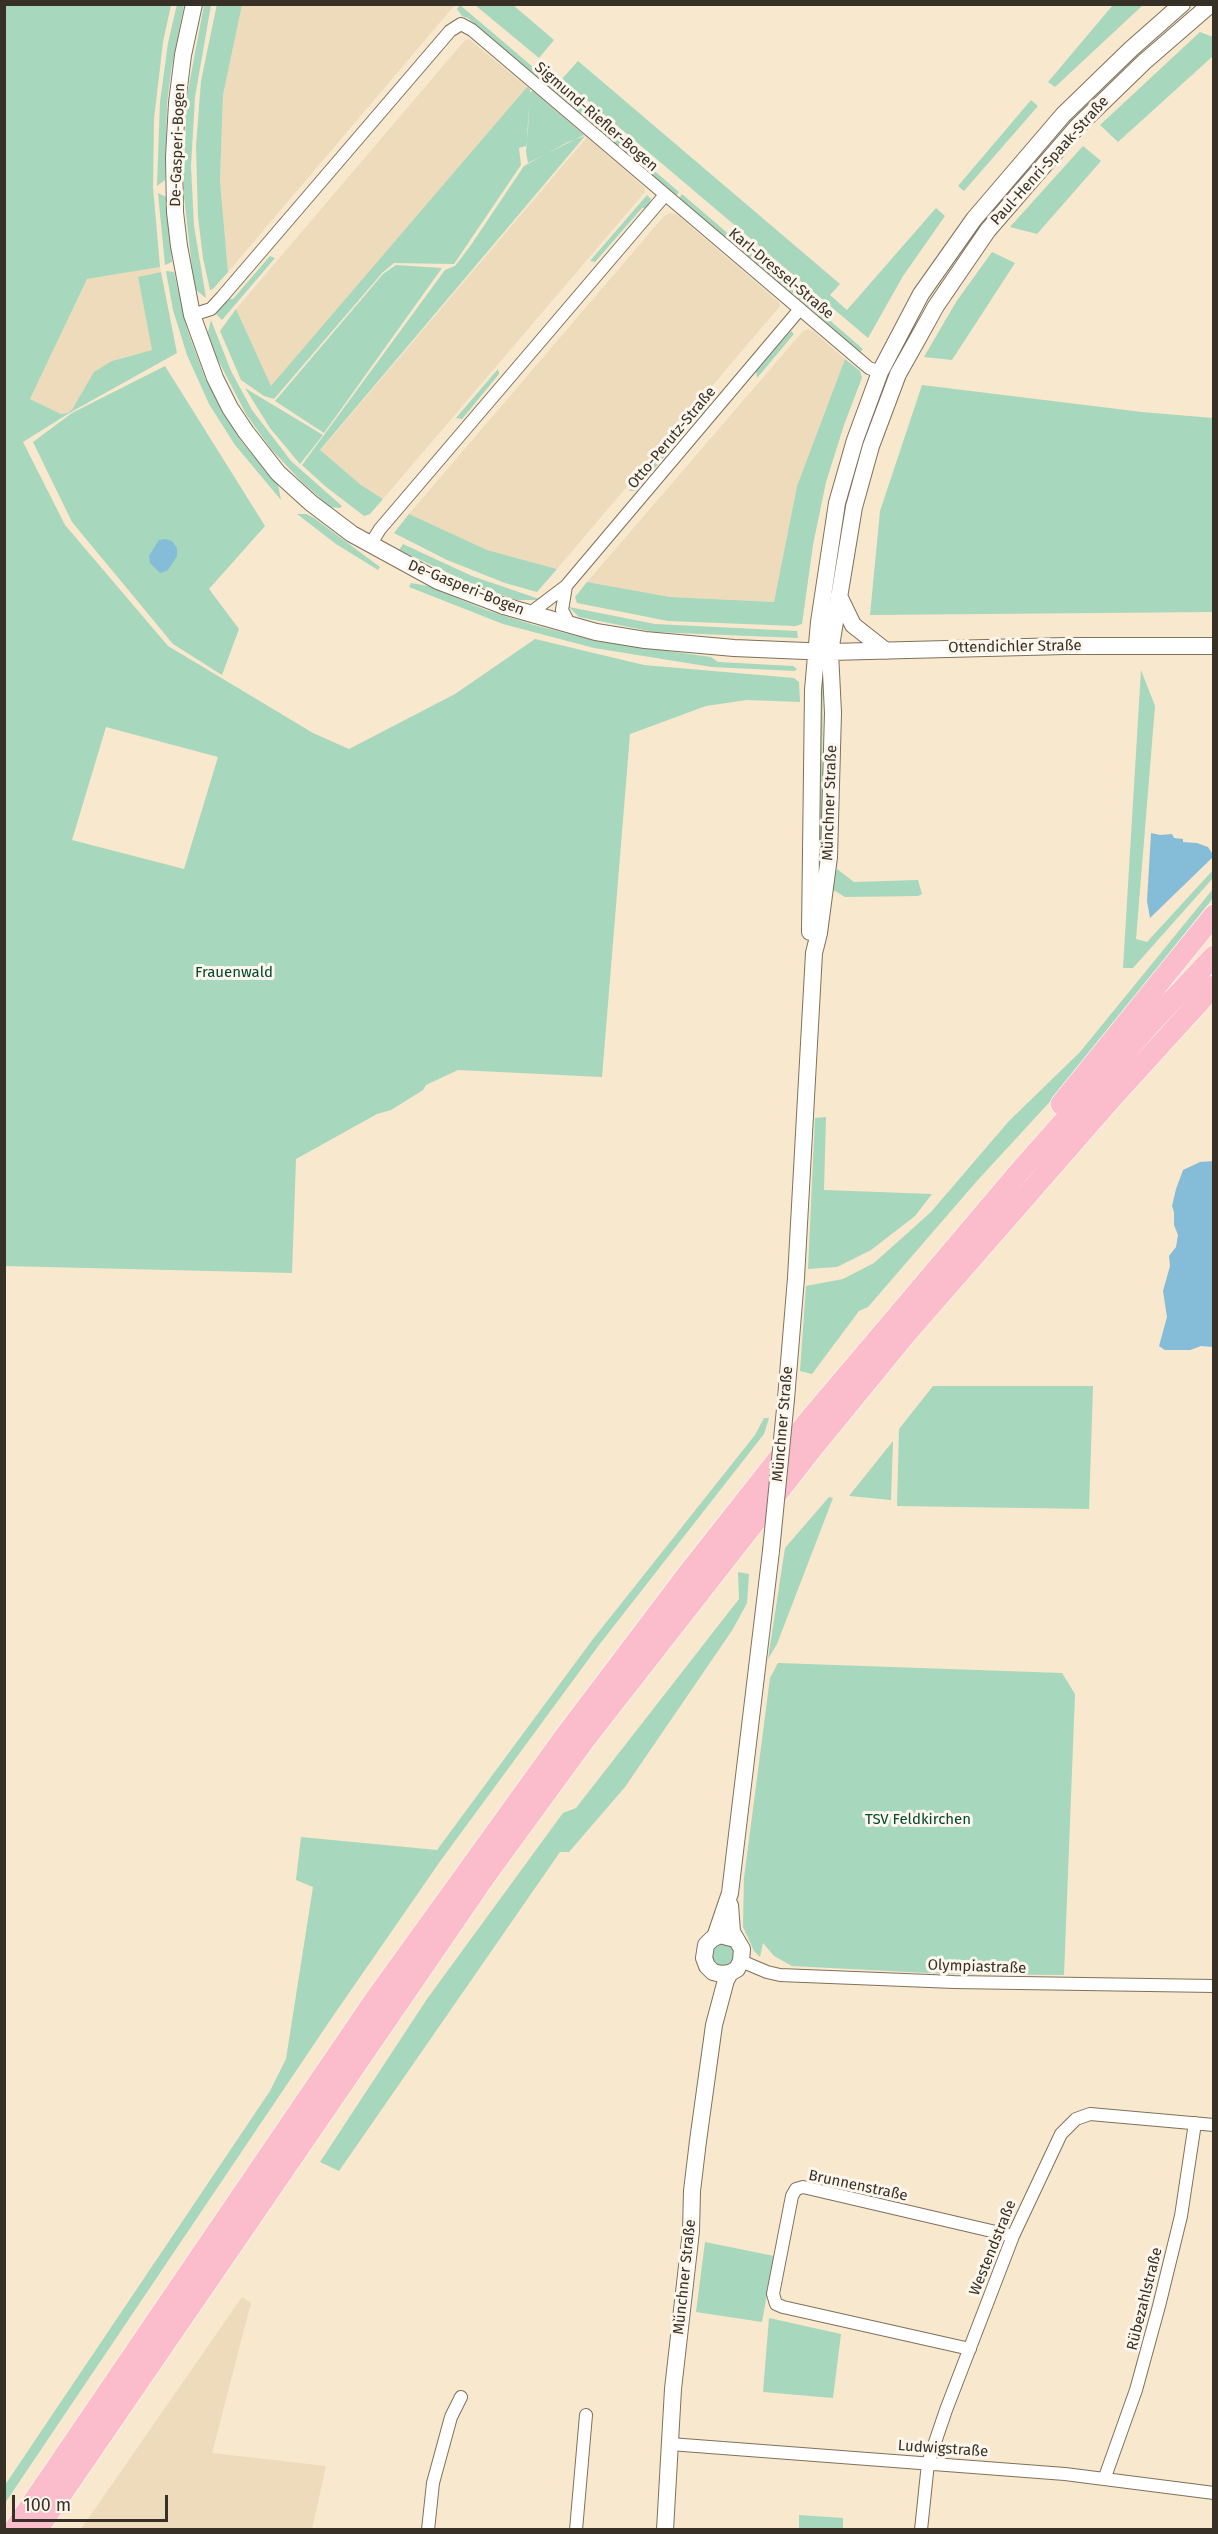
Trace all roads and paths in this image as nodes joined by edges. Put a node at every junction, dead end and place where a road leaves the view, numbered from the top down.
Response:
1 (194, 4) edge
2 (1182, 4) edge
3 (1211, 4) edge
4 (1192, 10) edge
5 (665, 195) junction
6 (800, 309) junction
7 (192, 315) junction
8 (880, 372) junction
9 (370, 545) junction
10 (566, 586) junction
11 (839, 594) junction
12 (529, 614) junction
13 (570, 625) junction
14 (1214, 646) edge
15 (886, 651) junction
16 (823, 652) junction
17 (1214, 915) edge
18 (1214, 956) edge
19 (1214, 986) edge
20 (1019, 1172) junction
21 (730, 1893) junction
22 (715, 1937) junction
23 (735, 1940) junction
24 (728, 1969) junction
25 (1214, 1986) edge
26 (1195, 2123) junction
27 (1214, 2125) edge
28 (1013, 2235) junction
29 (970, 2349) junction
30 (460, 2397) dead end
31 (585, 2415) dead end
32 (670, 2444) junction
33 (928, 2463) junction
34 (1105, 2477) junction
35 (1214, 2493) edge
36 (14, 2529) edge
37 (37, 2529) edge
38 (428, 2529) edge
39 (576, 2529) edge
40 (665, 2529) edge
41 (921, 2529) edge

1 - 7 main road, De-Gasperi-Bogen
2 - 8 main road, Paul-Henri-Spaak-Straße
3 - 4 main road, Paul-Henri-Spaak-Straße
4 - 11 main road, Paul-Henri-Spaak-Straße
5 - 6 street, Karl-Dressel-Straße
5 - 7 street, Sigmund-Riefler-Bogen
5 - 9 street
6 - 8 street, Karl-Dressel-Straße
6 - 10 street, Otto-Perutz-Straße
7 - 9 main road, De-Gasperi-Bogen
8 - 16 main road, Paul-Henri-Spaak-Straße
9 - 12 main road, De-Gasperi-Bogen
10 - 12 street, Otto-Perutz-Straße
10 - 13 street
11 - 15 main road
11 - 16 main road, Paul-Henri-Spaak-Straße
12 - 13 main road, De-Gasperi-Bogen
13 - 16 main road, De-Gasperi-Bogen
14 - 15 main road, Ottendichler Straße
15 - 16 main road, Ottendichler Straße
16 - 21 main road, Münchner Straße, bridge
17 - 20 highway
18 - 20 highway
19 - 37 highway
20 - 36 highway
21 - 22 main road, Münchner Straße
21 - 23 main road, Münchner Straße
22 - 23 main road
22 - 24 main road, Münchner Straße
23 - 24 main road, Münchner Straße
24 - 25 street, Olympiastraße
24 - 32 main road, Münchner Straße
26 - 27 street, Westendstraße
26 - 28 street, Westendstraße
26 - 34 street, Rübezahlstraße
28 - 29 street, Westendstraße
28 - 29 street, Brunnenstraße
29 - 33 street, Westendstraße
30 - 38 street
31 - 39 street
32 - 33 street, Ludwigstraße
32 - 40 main road, Münchner Straße
33 - 34 street, Ludwigstraße
33 - 41 street, Westendstraße
34 - 35 street, Ludwigstraße

